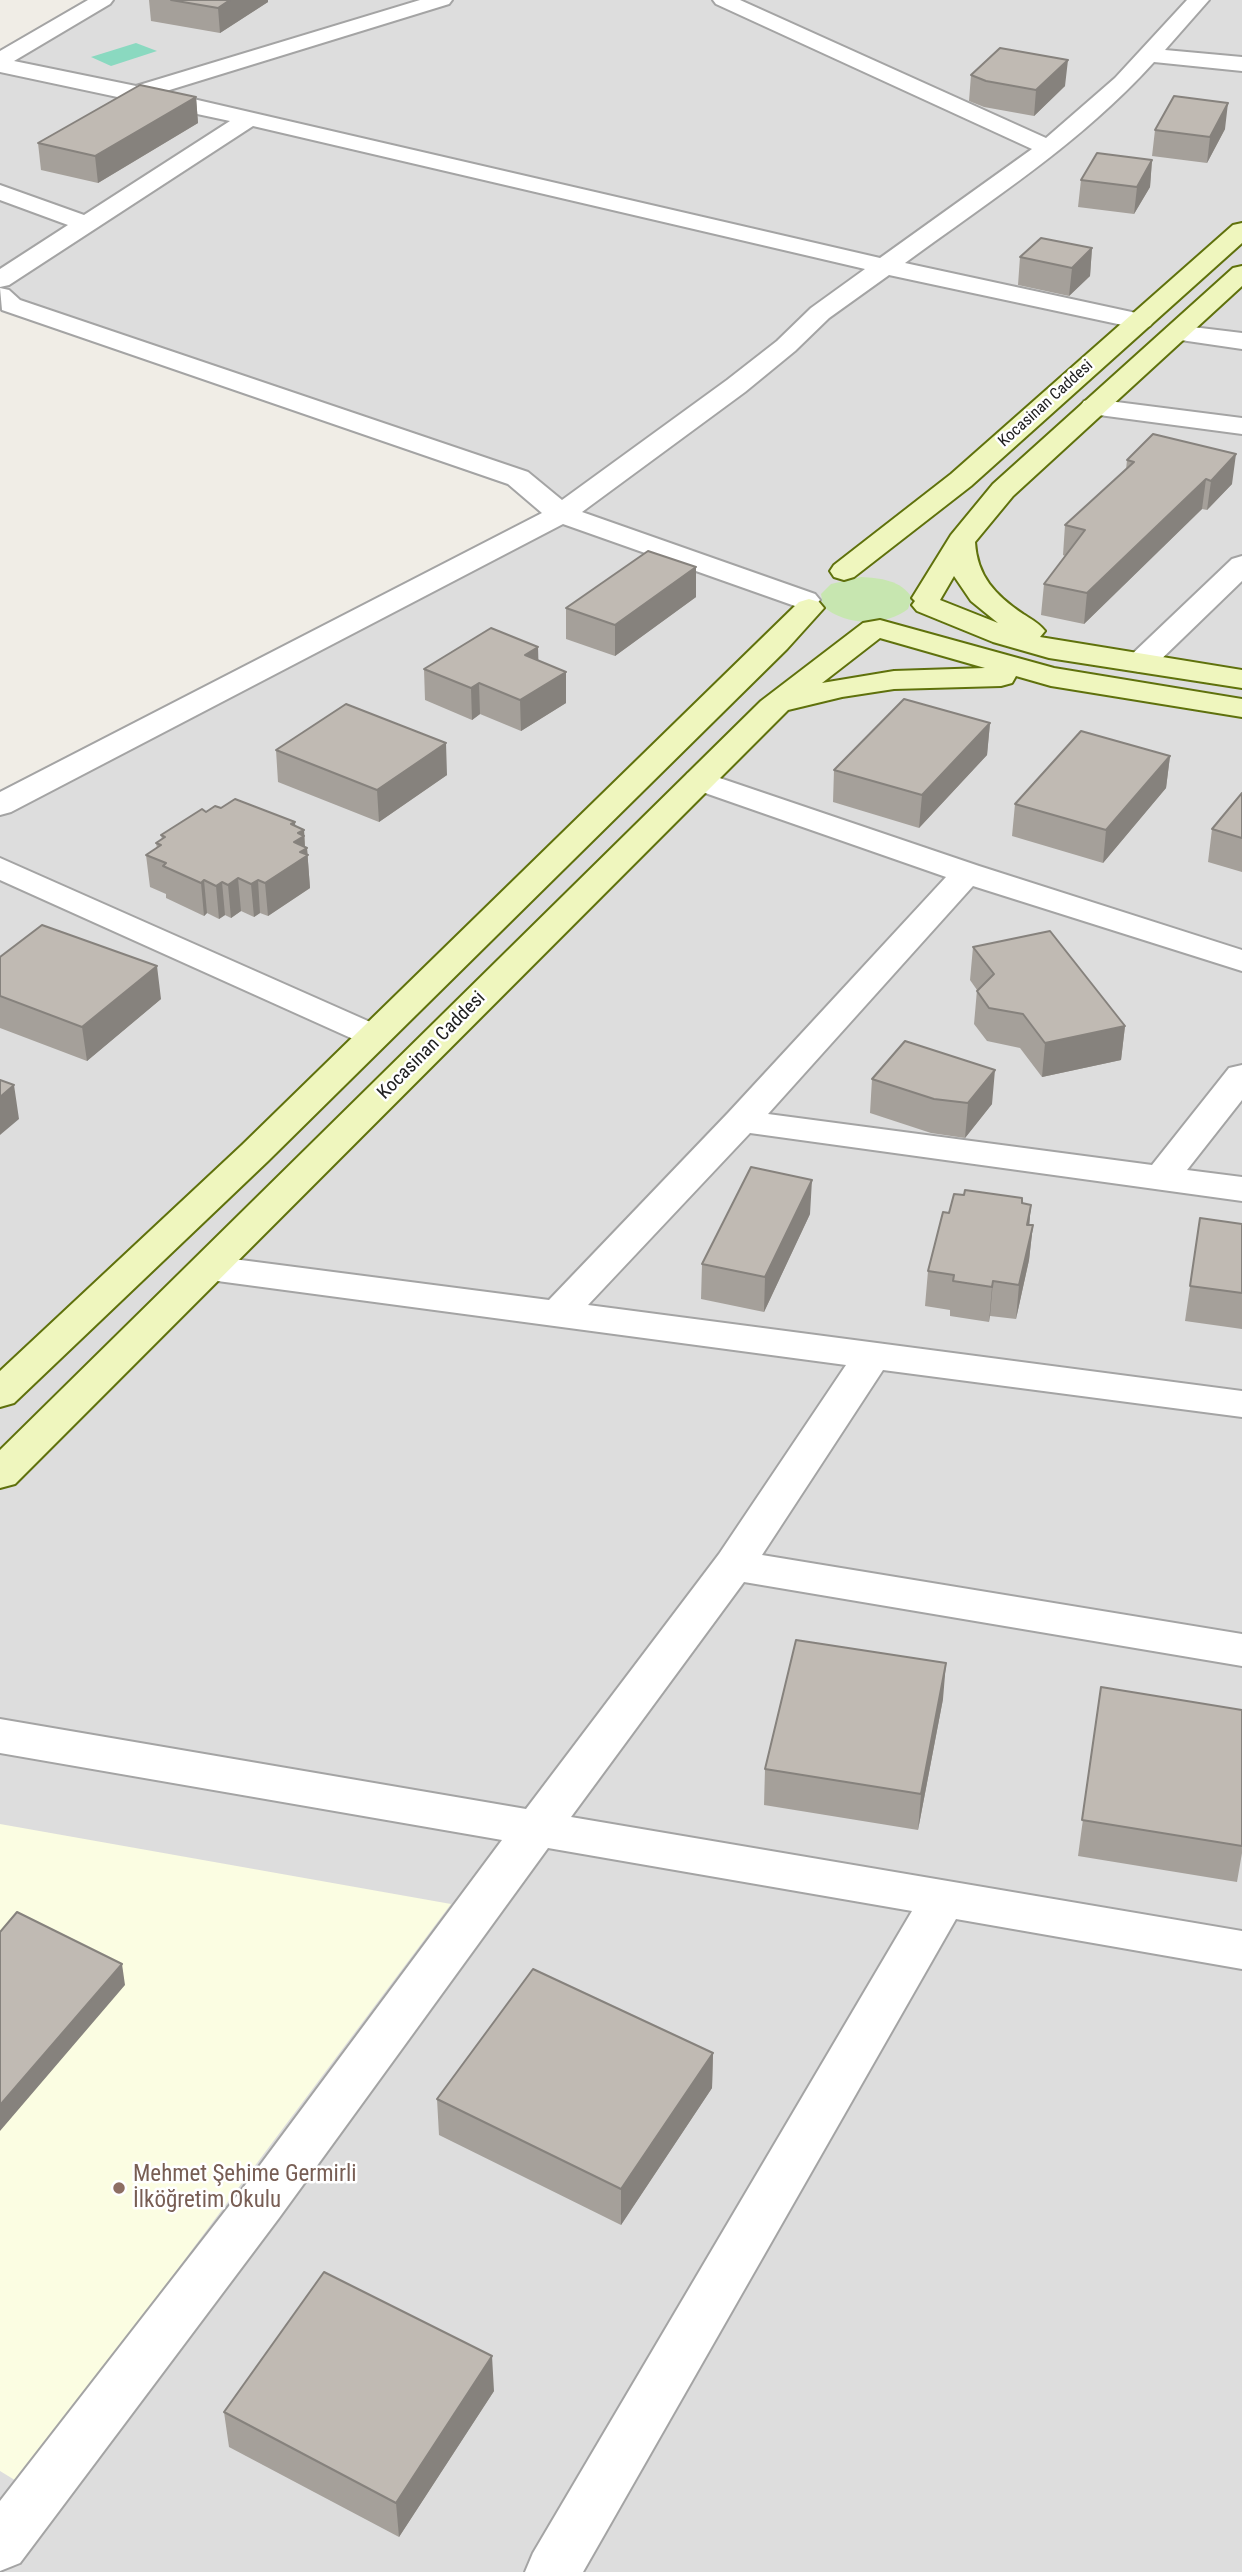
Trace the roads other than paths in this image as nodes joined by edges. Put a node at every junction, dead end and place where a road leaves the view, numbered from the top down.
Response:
1 (103, 0) edge
2 (442, 0) edge
3 (723, 0) edge
4 (1199, 0) edge
5 (1151, 55) junction
6 (0, 62) edge
7 (1242, 64) edge
8 (138, 93) junction
9 (249, 119) junction
10 (1049, 148) junction
11 (0, 192) edge
12 (86, 224) junction
13 (1242, 230) edge
14 (883, 266) junction
15 (1242, 273) edge
16 (0, 280) edge
17 (0, 295) edge
18 (1141, 321) junction
19 (1175, 333) junction
20 (1242, 341) edge
21 (1093, 407) junction
22 (1242, 426) edge
23 (561, 514) junction
24 (961, 541) junction
25 (1242, 565) edge
26 (844, 571) junction
27 (927, 601) junction
28 (807, 604) junction
29 (876, 629) junction
30 (1087, 655) junction
31 (1140, 663) junction
32 (1051, 677) junction
33 (1242, 679) edge
34 (772, 707) junction
35 (1242, 708) edge
36 (699, 780) junction
37 (0, 805) edge
38 (0, 868) edge
39 (967, 873) junction
40 (1242, 961) edge
41 (374, 1036) junction
42 (1242, 1076) edge
43 (741, 1121) junction
44 (1162, 1178) junction
45 (1242, 1189) edge
46 (210, 1268) junction
47 (559, 1313) junction
48 (871, 1357) junction
49 (0, 1394) edge
50 (1242, 1404) edge
51 (0, 1474) edge
52 (734, 1565) junction
53 (1242, 1650) edge
54 (0, 1736) edge
55 (536, 1828) junction
56 (944, 1899) junction
57 (1242, 1950) edge
58 (0, 2545) edge
59 (554, 2572) edge

1 - 6 street
2 - 8 street
3 - 10 street
4 - 5 street
5 - 7 street
5 - 10 street
6 - 8 street
8 - 9 street
9 - 12 street
9 - 14 street
10 - 14 street
11 - 12 street
12 - 16 street
13 - 18 main road, Kocasinan Caddesi
14 - 18 street
14 - 23 street
15 - 19 main road, Kocasinan Caddesi
17 - 23 street
18 - 26 main road, Kocasinan Caddesi
19 - 20 street
19 - 21 main road, Kocasinan Caddesi
21 - 22 street
21 - 24 main road, Kocasinan Caddesi
23 - 28 street
23 - 37 street
24 - 27 main road, Kocasinan Caddesi
24 - 30 main road
25 - 31 street
26 - 27 main road
26 - 28 main road
27 - 29 main road
27 - 30 main road
28 - 29 main road
28 - 41 main road
29 - 32 main road
29 - 34 main road, Kocasinan Caddesi
30 - 31 main road
31 - 33 main road
32 - 34 main road
32 - 35 main road
34 - 36 main road, Kocasinan Caddesi
36 - 39 street
36 - 46 main road, Kocasinan Caddesi
38 - 41 street
39 - 40 street
39 - 43 street
41 - 49 main road
42 - 44 street
43 - 44 street
43 - 47 street
44 - 45 street
46 - 47 street
46 - 51 main road, Kocasinan Caddesi
47 - 48 street
48 - 50 street
48 - 52 street
52 - 53 street
52 - 55 street
54 - 55 street
55 - 56 street
55 - 58 street
56 - 57 street
56 - 59 street

